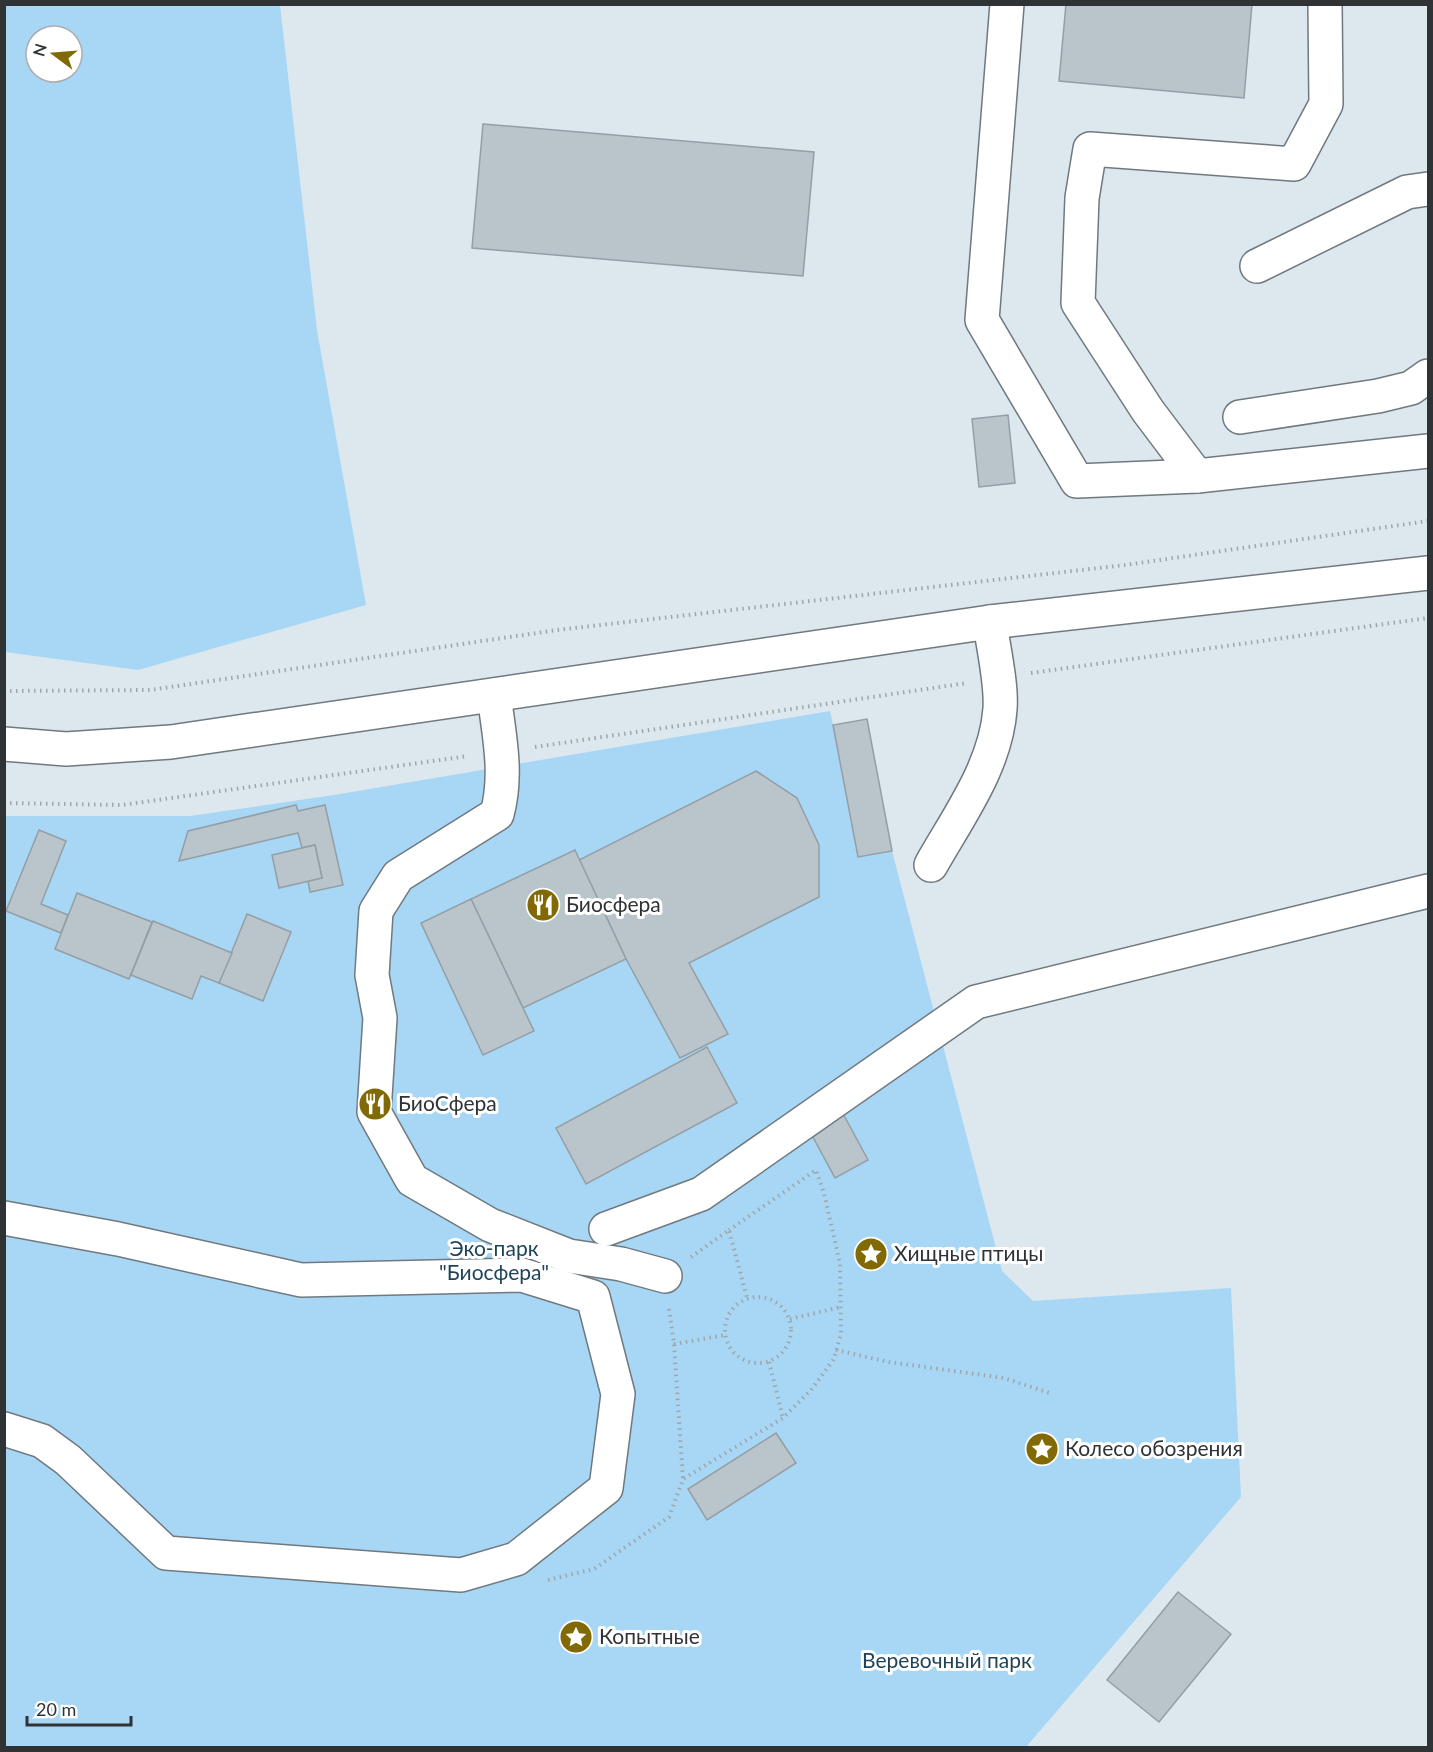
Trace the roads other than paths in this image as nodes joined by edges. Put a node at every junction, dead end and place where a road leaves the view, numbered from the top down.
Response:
1 (1007, 4) edge
2 (1325, 4) edge
3 (1428, 189) edge
4 (1257, 266) dead end
5 (1428, 376) edge
6 (1240, 417) dead end
7 (1428, 451) edge
8 (1197, 476) junction
9 (1428, 573) edge
10 (990, 622) junction
11 (494, 695) junction
12 (4, 744) edge
13 (931, 865) dead end
14 (1428, 891) edge
15 (4, 1218) edge
16 (606, 1229) dead end
17 (665, 1276) road end
18 (4, 1429) edge

1 - 8 street
2 - 8 street
3 - 4 street
5 - 6 street
7 - 8 street
9 - 10 street
10 - 11 street
10 - 13 street
11 - 12 street
11 - 17 street
14 - 16 street
15 - 18 street

